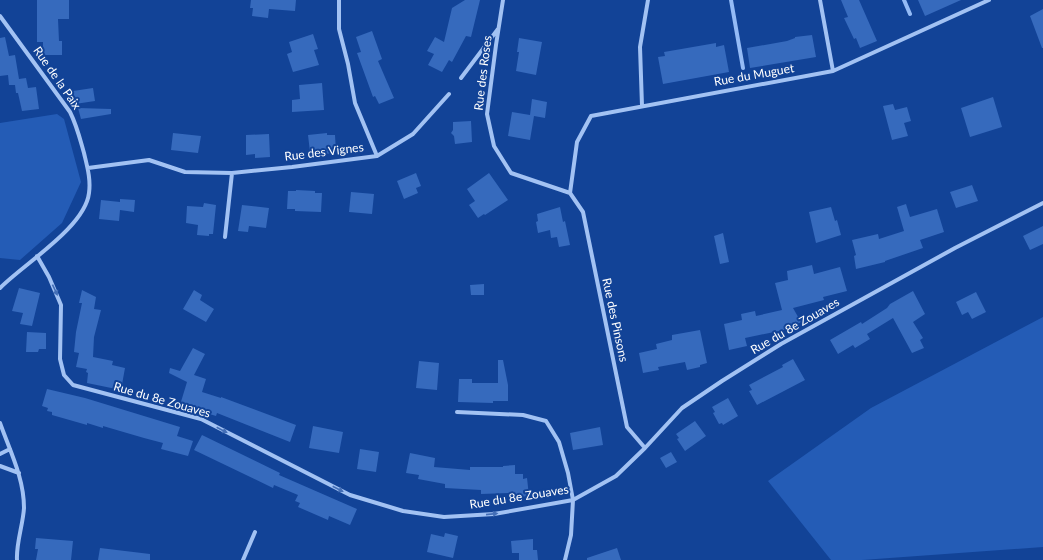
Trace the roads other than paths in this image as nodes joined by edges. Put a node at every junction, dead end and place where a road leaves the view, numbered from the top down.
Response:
1 (339, 0) edge
2 (503, 0) edge
3 (648, 0) edge
4 (820, 0) edge
5 (989, 0) edge
6 (0, 16) edge
7 (499, 28) junction
8 (833, 71) junction
9 (461, 78) dead end
10 (449, 94) dead end
11 (642, 106) junction
12 (377, 156) junction
13 (88, 168) junction
14 (232, 173) junction
15 (570, 193) junction
16 (1043, 203) edge
17 (225, 237) dead end
18 (37, 256) junction
19 (0, 288) edge
20 (457, 412) dead end
21 (0, 423) edge
22 (646, 448) junction
23 (10, 450) junction
24 (0, 454) edge
25 (0, 466) edge
26 (19, 473) junction
27 (573, 500) junction
28 (255, 532) dead end
29 (17, 560) edge
30 (242, 560) edge
31 (565, 560) edge

1 - 12 street, Rue des Vignes
2 - 7 street, Rue des Roses
3 - 11 street
4 - 8 street
5 - 8 street, Rue du Muguet
6 - 13 street, Rue de la Paix
7 - 9 street, Rue des Roses
7 - 15 street, Rue des Roses
8 - 11 street, Rue du Muguet
10 - 12 street
11 - 15 street, Rue du Muguet
12 - 14 street, Rue des Vignes
13 - 14 street, Rue des Vignes
13 - 18 street, Rue de la Paix
14 - 17 street
15 - 22 street, Rue des Pinsons
16 - 22 street, Rue du 8e Zouaves
18 - 19 street, Rue de la Paix
18 -> 27 street, Rue du 8e Zouaves
20 - 27 street
21 - 23 street
22 - 27 street, Rue du 8e Zouaves
23 - 24 street
23 - 26 street
25 - 26 street
26 - 29 street
27 - 31 street
28 - 30 street

